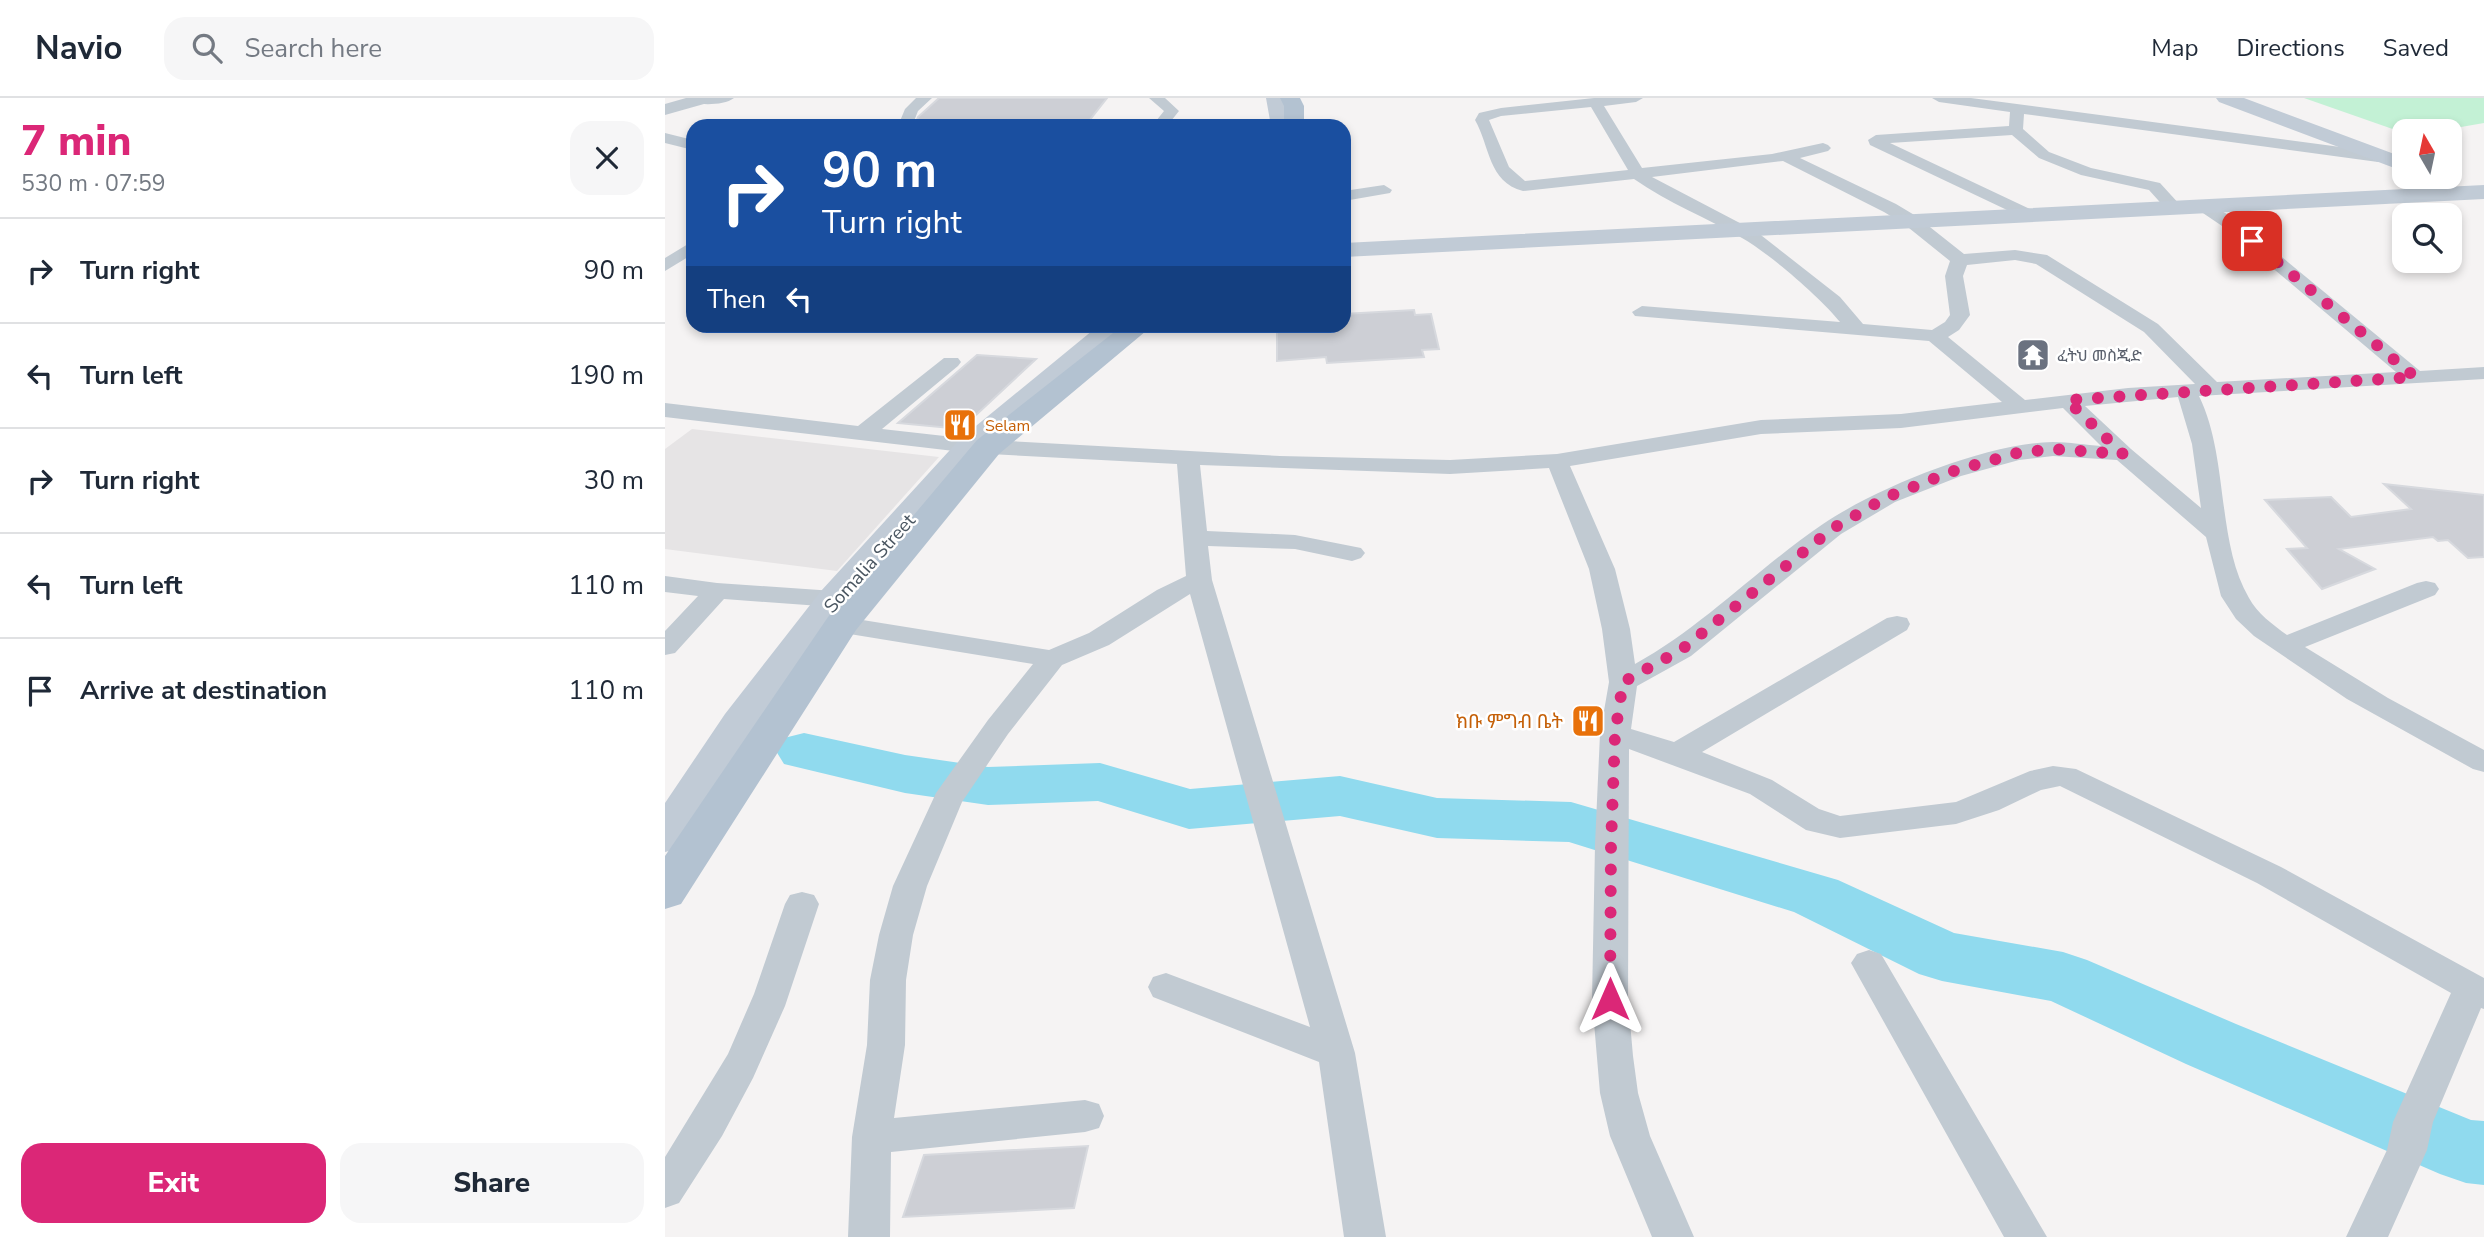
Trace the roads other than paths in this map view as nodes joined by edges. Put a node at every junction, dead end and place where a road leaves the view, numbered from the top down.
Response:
1 (727, 98) edge
2 (925, 98) edge
3 (1156, 98) edge
4 (1276, 98) edge
5 (1290, 98) edge
6 (1501, 98) edge
7 (1636, 98) edge
8 (1939, 98) edge
9 (2226, 98) edge
10 (702, 99) edge
11 (1595, 102) junction
12 (670, 107) edge
13 (2017, 109) junction
14 (1520, 110) junction
15 (908, 119) edge
16 (1165, 119) edge
17 (1280, 119) edge
18 (1294, 119) edge
19 (2016, 130) junction
20 (665, 138) edge
21 (686, 143) edge
22 (686, 146) edge
23 (1823, 148) dead end
24 (665, 154) edge
25 (2378, 156) junction
26 (1787, 157) junction
27 (2392, 161) edge
28 (1638, 174) junction
29 (2462, 189) edge
30 (1384, 190) dead end
31 (1351, 195) edge
32 (2479, 195) edge
33 (2203, 205) junction
34 (2173, 206) junction
35 (2026, 214) junction
36 (1910, 220) junction
37 (1739, 229) junction
38 (1351, 250) edge
39 (686, 251) edge
40 (1961, 260) junction
41 (666, 266) edge
42 (686, 268) edge
43 (1642, 312) dead end
44 (1856, 328) junction
45 (1105, 333) edge
46 (1129, 333) edge
47 (1935, 337) junction
48 (951, 362) dead end
49 (2484, 373) edge
50 (2415, 377) junction
51 (2199, 390) junction
52 (2067, 400) junction
53 (2018, 405) junction
54 (665, 410) edge
55 (861, 435) junction
56 (980, 447) junction
57 (2123, 454) junction
58 (1188, 458) junction
59 (1557, 461) junction
60 (2217, 534) junction
61 (1194, 538) junction
62 (1352, 553) dead end
63 (1199, 580) junction
64 (665, 584) edge
65 (2425, 589) dead end
66 (716, 591) junction
67 (831, 615) junction
68 (1897, 624) dead end
69 (2284, 646) junction
70 (665, 647) edge
71 (1052, 659) junction
72 (1623, 682) junction
73 (1615, 734) junction
74 (1678, 753) junction
75 (2484, 762) edge
76 (665, 836) edge
77 (665, 892) edge
78 (802, 904) dead end
79 (1870, 963) dead end
80 (1166, 987) dead end
81 (2478, 992) edge
82 (1336, 1053) junction
83 (1084, 1116) dead end
84 (872, 1137) junction
85 (665, 1190) edge
86 (870, 1237) edge
87 (1365, 1237) edge
88 (1673, 1237) edge
89 (2026, 1237) edge
90 (2367, 1237) edge

1 - 10 street
2 - 15 street
3 - 16 street
4 - 17 main road
5 - 18 main road
6 - 14 street
7 - 11 street
8 - 13 street
9 - 25 main road
10 - 12 street
11 - 14 street
11 - 28 street
13 - 19 street
13 - 25 street
14 - 28 street
19 - 34 street
19 - 35 street
20 - 21 street
22 - 24 street
23 - 26 street
25 - 27 main road
26 - 28 street
26 - 36 street
28 - 37 street
29 - 32 main road
30 - 31 street
32 - 33 main road
33 - 34 main road
33 - 50 street
34 - 35 main road
35 - 36 main road
36 - 37 main road
36 - 40 street
37 - 38 main road
37 - 44 street
39 - 41 street
40 - 47 street
40 - 51 street
41 - 42 street
43 - 44 street
44 - 47 street
45 - 56 main road
46 - 56 main road
47 - 53 street
48 - 55 street
49 - 50 street
50 - 51 street
51 - 52 street
51 - 60 street
52 - 53 street
52 - 57 street
53 - 59 street
54 - 55 street
55 - 56 street
56 - 58 street
56 - 67 main road
57 - 60 street
57 - 72 street
58 - 59 street
58 - 61 street
59 - 72 street
60 - 69 street
61 - 62 street
61 - 63 street
63 - 71 street
63 - 82 street
64 - 66 street
65 - 69 street
66 - 67 street
66 - 70 street
67 - 71 street
67 - 76 main road, Somalia Street
67 - 77 main road
68 - 74 street
69 - 75 street
71 - 84 street
72 - 73 street
73 - 74 street
73 - 88 street
74 - 81 street
78 - 85 street
79 - 89 street
80 - 82 street
81 - 90 street
82 - 87 street
83 - 84 street
84 - 86 street

